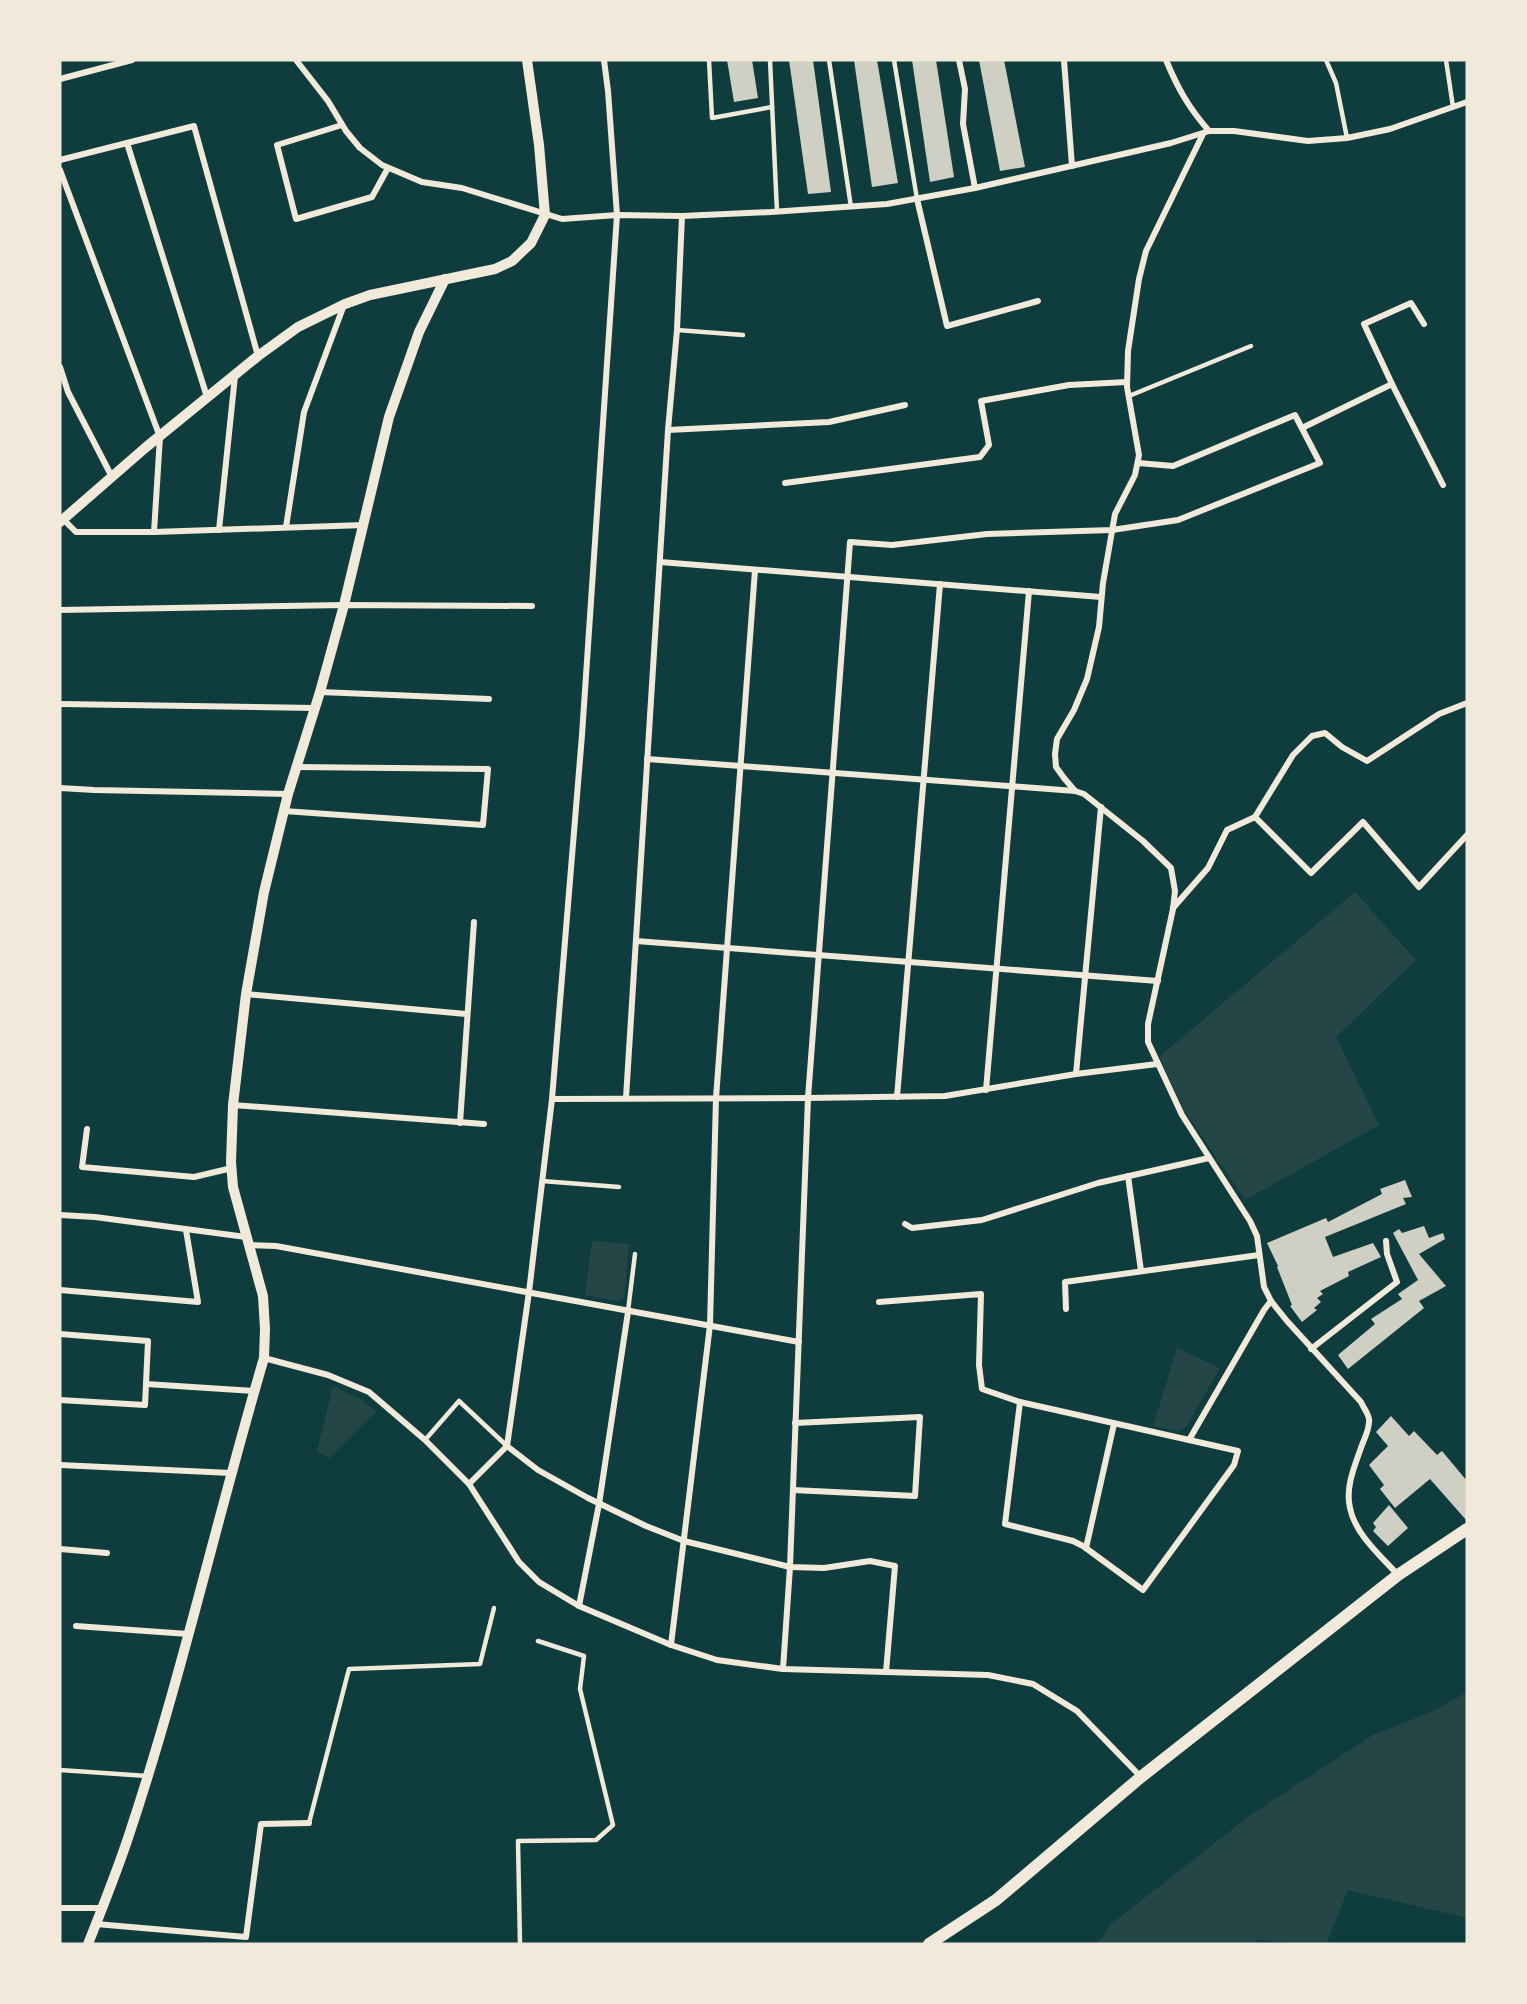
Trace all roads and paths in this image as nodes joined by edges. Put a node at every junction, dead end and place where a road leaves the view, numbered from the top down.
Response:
1 (132, 60) edge
2 (296, 60) edge
3 (527, 60) edge
4 (604, 60) edge
5 (709, 60) edge
6 (770, 60) edge
7 (829, 60) edge
8 (894, 60) edge
9 (959, 60) edge
10 (1064, 60) edge
11 (1166, 60) edge
12 (1326, 60) edge
13 (1446, 60) edge
14 (114, 62) edge
15 (60, 79) edge
16 (1467, 102) edge
17 (772, 107) junction
18 (1453, 107) junction
19 (342, 126) junction
20 (1206, 133) junction
21 (1347, 138) junction
22 (128, 143) junction
23 (60, 160) edge
24 (1072, 166) junction
25 (388, 168) junction
26 (60, 170) edge
27 (975, 188) junction
28 (917, 199) junction
29 (851, 207) junction
30 (777, 212) junction
31 (545, 215) junction
32 (617, 215) junction
33 (682, 216) junction
34 (445, 279) junction
35 (1038, 301) dead end
36 (345, 304) junction
37 (1424, 324) dead end
38 (677, 330) junction
39 (743, 335) dead end
40 (1251, 346) dead end
41 (258, 356) junction
42 (60, 367) edge
43 (235, 376) junction
44 (1127, 382) junction
45 (1392, 384) junction
46 (1129, 396) junction
47 (207, 398) junction
48 (905, 405) dead end
49 (1302, 428) junction
50 (668, 430) junction
51 (160, 437) junction
52 (1138, 463) junction
53 (112, 477) junction
54 (785, 483) dead end
55 (1443, 485) dead end
56 (61, 519) edge
57 (364, 525) junction
58 (286, 527) junction
59 (219, 530) junction
60 (1112, 530) junction
61 (154, 532) junction
62 (660, 562) junction
63 (755, 570) junction
64 (848, 577) junction
65 (940, 584) junction
66 (1029, 591) junction
67 (1101, 597) junction
68 (344, 605) junction
69 (532, 606) dead end
70 (60, 610) edge
71 (320, 692) junction
72 (489, 699) dead end
73 (60, 704) edge
74 (1467, 704) edge
75 (315, 708) junction
76 (647, 759) junction
77 (740, 766) junction
78 (296, 767) junction
79 (833, 773) junction
80 (924, 780) junction
81 (1012, 787) junction
82 (60, 788) edge
83 (1075, 791) junction
84 (288, 794) junction
85 (1101, 807) junction
86 (284, 811) junction
87 (1255, 818) junction
88 (1467, 835) edge
89 (1173, 909) junction
90 (474, 922) dead end
91 (636, 941) junction
92 (727, 948) junction
93 (819, 955) junction
94 (908, 962) junction
95 (996, 968) junction
96 (1084, 975) junction
97 (1158, 981) junction
98 (246, 994) junction
99 (466, 1014) junction
100 (1157, 1064) junction
101 (1076, 1074) junction
102 (986, 1090) junction
103 (897, 1097) junction
104 (626, 1098) junction
105 (716, 1098) junction
106 (808, 1098) junction
107 (552, 1099) junction
108 (233, 1105) junction
109 (460, 1123) junction
110 (484, 1124) dead end
111 (87, 1129) dead end
112 (1209, 1158) junction
113 (232, 1168) junction
114 (1128, 1176) junction
115 (542, 1181) junction
116 (619, 1187) dead end
117 (60, 1215) edge
118 (905, 1224) dead end
119 (186, 1230) junction
120 (247, 1241) junction
121 (1386, 1241) dead end
122 (635, 1254) dead end
123 (1259, 1255) junction
124 (1141, 1271) junction
125 (60, 1290) edge
126 (529, 1292) junction
127 (1271, 1301) junction
128 (879, 1302) dead end
129 (1066, 1309) dead end
130 (628, 1312) junction
131 (710, 1325) junction
132 (60, 1334) edge
133 (799, 1342) junction
134 (1311, 1348) junction
135 (264, 1358) junction
136 (146, 1384) junction
137 (254, 1391) junction
138 (60, 1400) edge
139 (1020, 1401) junction
140 (795, 1423) junction
141 (1114, 1424) junction
142 (424, 1440) junction
143 (1190, 1440) junction
144 (507, 1446) junction
145 (60, 1466) edge
146 (231, 1473) junction
147 (469, 1484) junction
148 (793, 1490) junction
149 (598, 1504) junction
150 (1467, 1529) edge
151 (684, 1541) junction
152 (1086, 1548) junction
153 (60, 1549) edge
154 (107, 1553) dead end
155 (790, 1567) junction
156 (1398, 1575) junction
157 (579, 1606) junction
158 (494, 1608) dead end
159 (76, 1626) dead end
160 (188, 1634) junction
161 (538, 1641) dead end
162 (671, 1645) junction
163 (783, 1669) junction
164 (886, 1672) junction
165 (60, 1770) edge
166 (147, 1776) junction
167 (1141, 1777) junction
168 (309, 1823) joint
169 (60, 1908) edge
170 (103, 1908) junction
171 (96, 1923) junction
172 (88, 1944) edge
173 (520, 1944) edge
174 (929, 1944) edge

1 - 14 street
2 - 19 street
3 - 31 street
4 - 32 street
5 - 17 lane
6 - 17 lane
7 - 29 lane
8 - 28 lane
9 - 27 street
10 - 24 street
11 - 20 street
12 - 21 lane
13 - 18 lane
14 - 15 street
16 - 18 street
17 - 30 lane
18 - 21 street
19 - 25 street
19 - 25 street
20 - 21 street
20 - 24 street
20 - 44 street
22 - 23 street
22 - 41 street
22 - 47 street
24 - 27 street
25 - 31 street
26 - 51 street
27 - 28 street
28 - 29 street
28 - 35 street
29 - 30 street
30 - 33 street
31 - 32 street
31 - 34 street
32 - 33 street
32 - 107 street
33 - 38 street
34 - 36 street
34 - 57 street
36 - 41 street
36 - 58 street
37 - 45 street
38 - 39 lane
38 - 50 street
40 - 46 lane
41 - 43 street
42 - 53 street
43 - 47 street
43 - 59 street
44 - 46 street
44 - 54 street
45 - 49 street
45 - 55 street
46 - 52 street
47 - 51 street
48 - 50 street
49 - 52 street
49 - 60 street
50 - 62 street
51 - 53 street
51 - 61 street
52 - 60 street
53 - 56 street
56 - 61 street
57 - 58 street
57 - 68 street
58 - 59 street
59 - 61 street
60 - 64 street
60 - 67 street
62 - 63 street
62 - 76 street
63 - 64 street
63 - 77 street
64 - 65 street
64 - 79 street
65 - 66 street
65 - 80 street
66 - 67 street
66 - 81 street
67 - 83 street
68 - 69 street
68 - 70 street
68 - 71 street
71 - 72 street
71 - 75 street
73 - 75 street
74 - 87 street
75 - 78 street
76 - 77 street
76 - 91 street
77 - 79 street
77 - 92 street
78 - 84 street
78 - 86 street
79 - 80 street
79 - 93 street
80 - 81 street
80 - 94 street
81 - 83 street
81 - 95 street
82 - 84 street
83 - 85 street
84 - 86 street
85 - 89 street
85 - 96 street
86 - 98 street
87 - 88 street
87 - 89 street
89 - 97 street
90 - 99 street
91 - 92 street
91 - 104 street
92 - 93 street
92 - 105 street
93 - 94 street
93 - 106 street
94 - 95 street
94 - 103 street
95 - 96 street
95 - 102 street
96 - 97 street
96 - 101 street
97 - 100 street
98 - 99 street
98 - 108 street
99 - 109 street
100 - 101 street
100 - 112 street
101 - 102 street
102 - 103 street
103 - 106 street
104 - 105 street
104 - 107 street
105 - 106 street
105 - 131 street
106 - 133 street
107 - 115 street
108 - 109 street
108 - 113 street
109 - 110 street
111 - 113 street
112 - 114 street
112 - 123 street
113 - 120 street
114 - 118 street
114 - 124 street
115 - 116 lane
115 - 126 street
117 - 119 street
119 - 120 street
119 - 125 street
120 - 126 street
120 - 135 street
121 - 134 street
122 - 130 lane
123 - 124 street
123 - 127 street
124 - 129 street
126 - 130 street
126 - 144 street
127 - 134 street
127 - 143 street
128 - 139 street
130 - 131 street
130 - 149 street
131 - 133 street
131 - 151 street
132 - 136 street
133 - 140 street
134 - 156 street
135 - 137 street
135 - 142 street
136 - 137 street
136 - 138 street
137 - 146 street
139 - 141 street
139 - 152 street
140 - 148 street
140 - 148 street
141 - 143 street
141 - 152 street
142 - 144 lane
142 - 147 street
143 - 152 street
144 - 147 street
144 - 149 street
145 - 146 street
146 - 160 street
147 - 157 street
148 - 155 street
149 - 151 street
149 - 157 street
150 - 156 main road
151 - 155 street
151 - 162 street
153 - 154 street
155 - 163 street
155 - 164 street
156 - 167 main road
157 - 162 street
158 - 168 lane
159 - 160 street
160 - 166 street
161 - 173 lane
162 - 163 street
163 - 164 street
164 - 167 street
165 - 166 lane
166 - 170 street
167 - 174 main road
168 - 171 street
169 - 170 street
170 - 171 street
171 - 172 street

